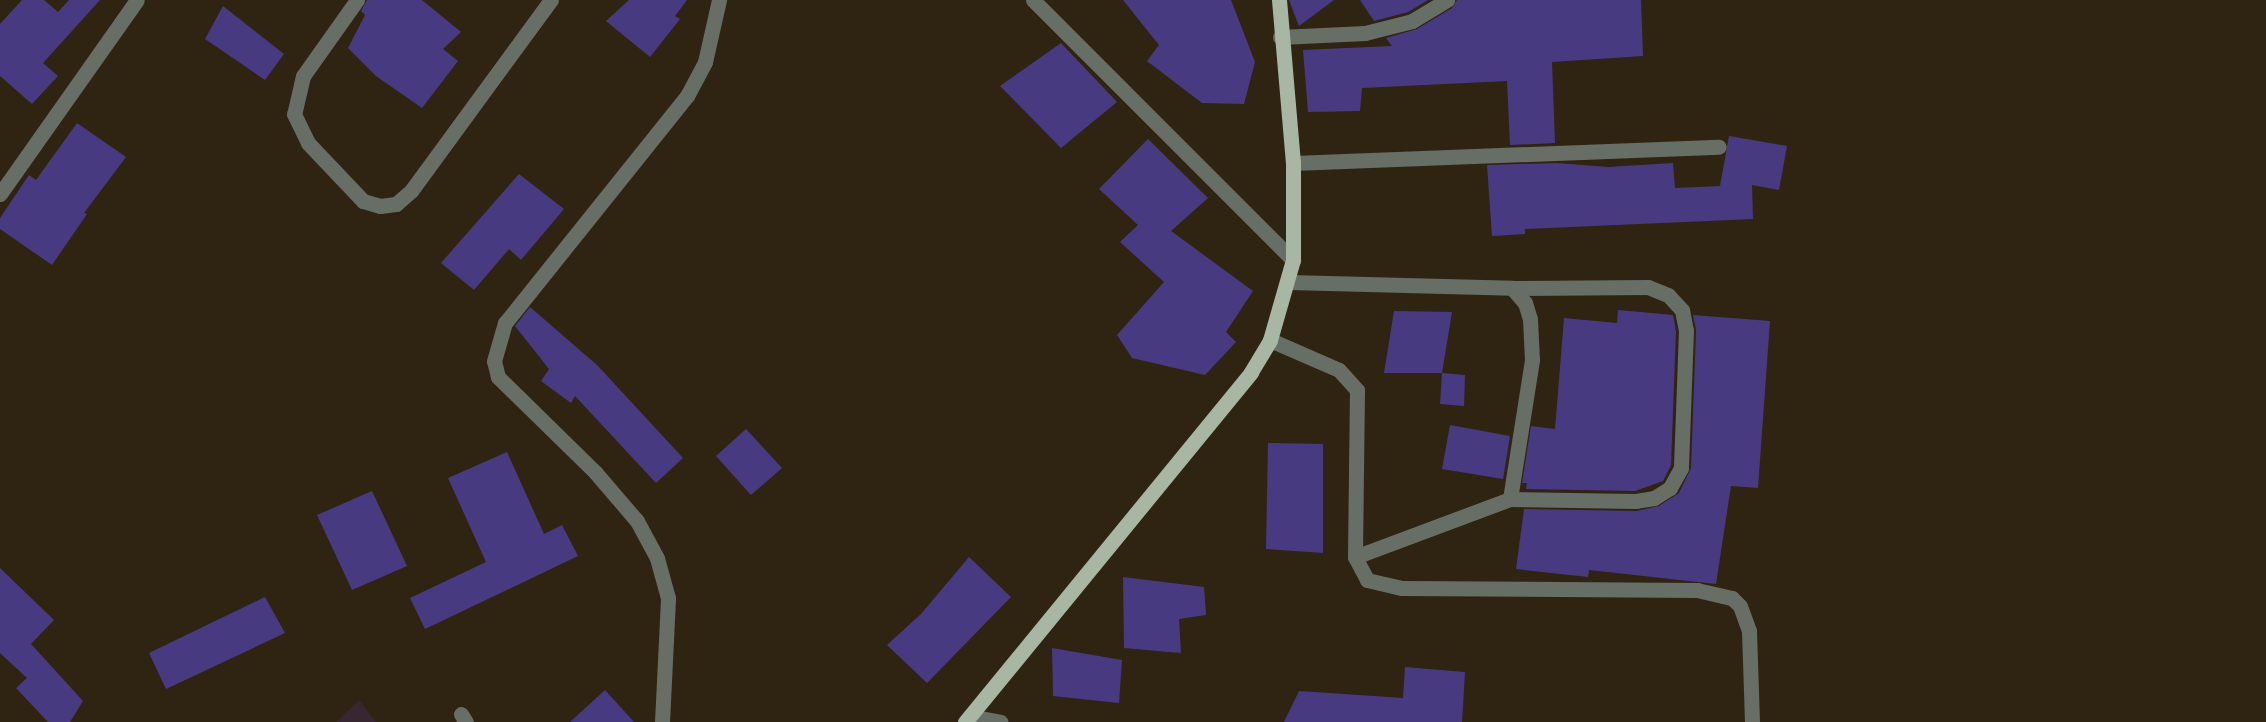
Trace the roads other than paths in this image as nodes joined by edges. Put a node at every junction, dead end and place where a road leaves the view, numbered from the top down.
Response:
1 (137, 0) edge
2 (357, 0) edge
3 (551, 0) edge
4 (719, 0) edge
5 (1033, 0) edge
6 (1279, 0) edge
7 (1447, 0) edge
8 (1280, 37) junction
9 (1719, 147) dead end
10 (1293, 163) junction
11 (0, 194) edge
12 (1293, 260) junction
13 (1289, 282) junction
14 (1512, 288) junction
15 (1270, 340) junction
16 (1510, 499) junction
17 (1355, 557) junction
18 (968, 719) edge
19 (662, 722) edge
20 (1000, 722) edge
21 (1752, 722) edge

1 - 11 street
2 - 3 street
4 - 19 street
5 - 12 street
6 - 8 main road
7 - 8 street
8 - 10 main road
9 - 10 street
10 - 12 main road
12 - 13 main road
13 - 14 street
13 - 15 main road
14 - 16 street
14 - 16 street
15 - 17 street
15 - 18 main road
16 - 17 street
17 - 21 street
18 - 20 street

